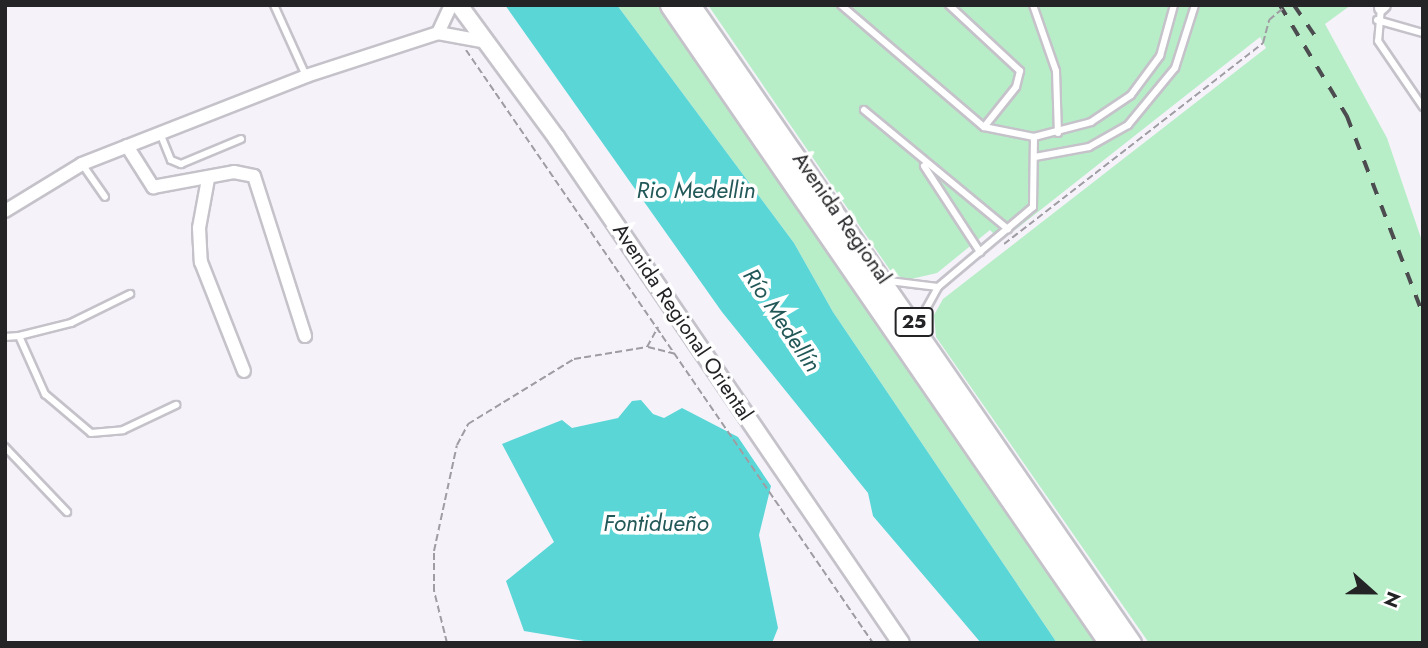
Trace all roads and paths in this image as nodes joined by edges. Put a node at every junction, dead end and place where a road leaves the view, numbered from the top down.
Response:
1 (274, 5) edge
2 (451, 5) edge
3 (459, 5) edge
4 (670, 5) edge
5 (690, 5) edge
6 (841, 5) edge
7 (949, 5) edge
8 (1033, 5) edge
9 (1174, 5) edge
10 (1195, 5) edge
11 (1287, 5) edge
12 (1381, 11) edge
13 (438, 33) junction
14 (1423, 33) edge
15 (454, 34) junction
16 (487, 42) junction
17 (306, 76) junction
18 (1423, 107) edge
19 (864, 110) dead end
20 (984, 127) junction
21 (160, 133) junction
22 (1058, 133) junction
23 (1034, 137) junction
24 (241, 139) dead end
25 (127, 146) junction
26 (1035, 157) junction
27 (920, 160) junction
28 (82, 164) junction
29 (208, 179) junction
30 (105, 198) dead end
31 (5, 211) edge
32 (1008, 229) junction
33 (992, 242) junction
34 (980, 252) junction
35 (885, 279) junction
36 (938, 287) junction
37 (130, 294) dead end
38 (658, 326) junction
39 (19, 336) junction
40 (305, 336) dead end
41 (5, 337) edge
42 (926, 338) junction
43 (647, 347) junction
44 (678, 355) junction
45 (244, 371) dead end
46 (176, 405) dead end
47 (5, 447) edge
48 (67, 512) dead end
49 (447, 643) edge
50 (873, 643) edge
51 (901, 643) edge
52 (1109, 643) edge
53 (1131, 643) edge

1 - 17 lane
2 - 13 street
3 - 16 main road, Avenida Regional Oriental
4 - 52 highway, Avenida Regional / 25
5 - 35 highway, Avenida Regional / 25
6 - 20 lane
7 - 20 lane
8 - 22 lane
9 - 22 lane
10 - 26 lane
11 - 33 path, bridge
12 - 14 lane
12 - 18 lane
13 - 15 street
13 - 17 street
15 - 16 street
15 - 38 path
16 - 51 main road, Avenida Regional Oriental
17 - 21 street
19 - 27 lane
20 - 23 lane
21 - 24 lane
21 - 25 street
22 - 23 lane
23 - 26 lane
25 - 28 street
25 - 29 street
26 - 32 lane
27 - 32 lane
27 - 34 lane
28 - 30 lane
28 - 31 street
29 - 40 street
29 - 45 street
32 - 33 lane
33 - 34 lane
34 - 36 lane
35 - 36 lane
35 - 42 highway, Avenida Regional / 25
36 - 42 lane
37 - 39 lane
38 - 43 path
38 - 44 path
39 - 41 lane
39 - 46 lane
42 - 53 highway, Avenida Regional / 25
43 - 44 path
43 - 49 path
44 - 50 path
47 - 48 lane

